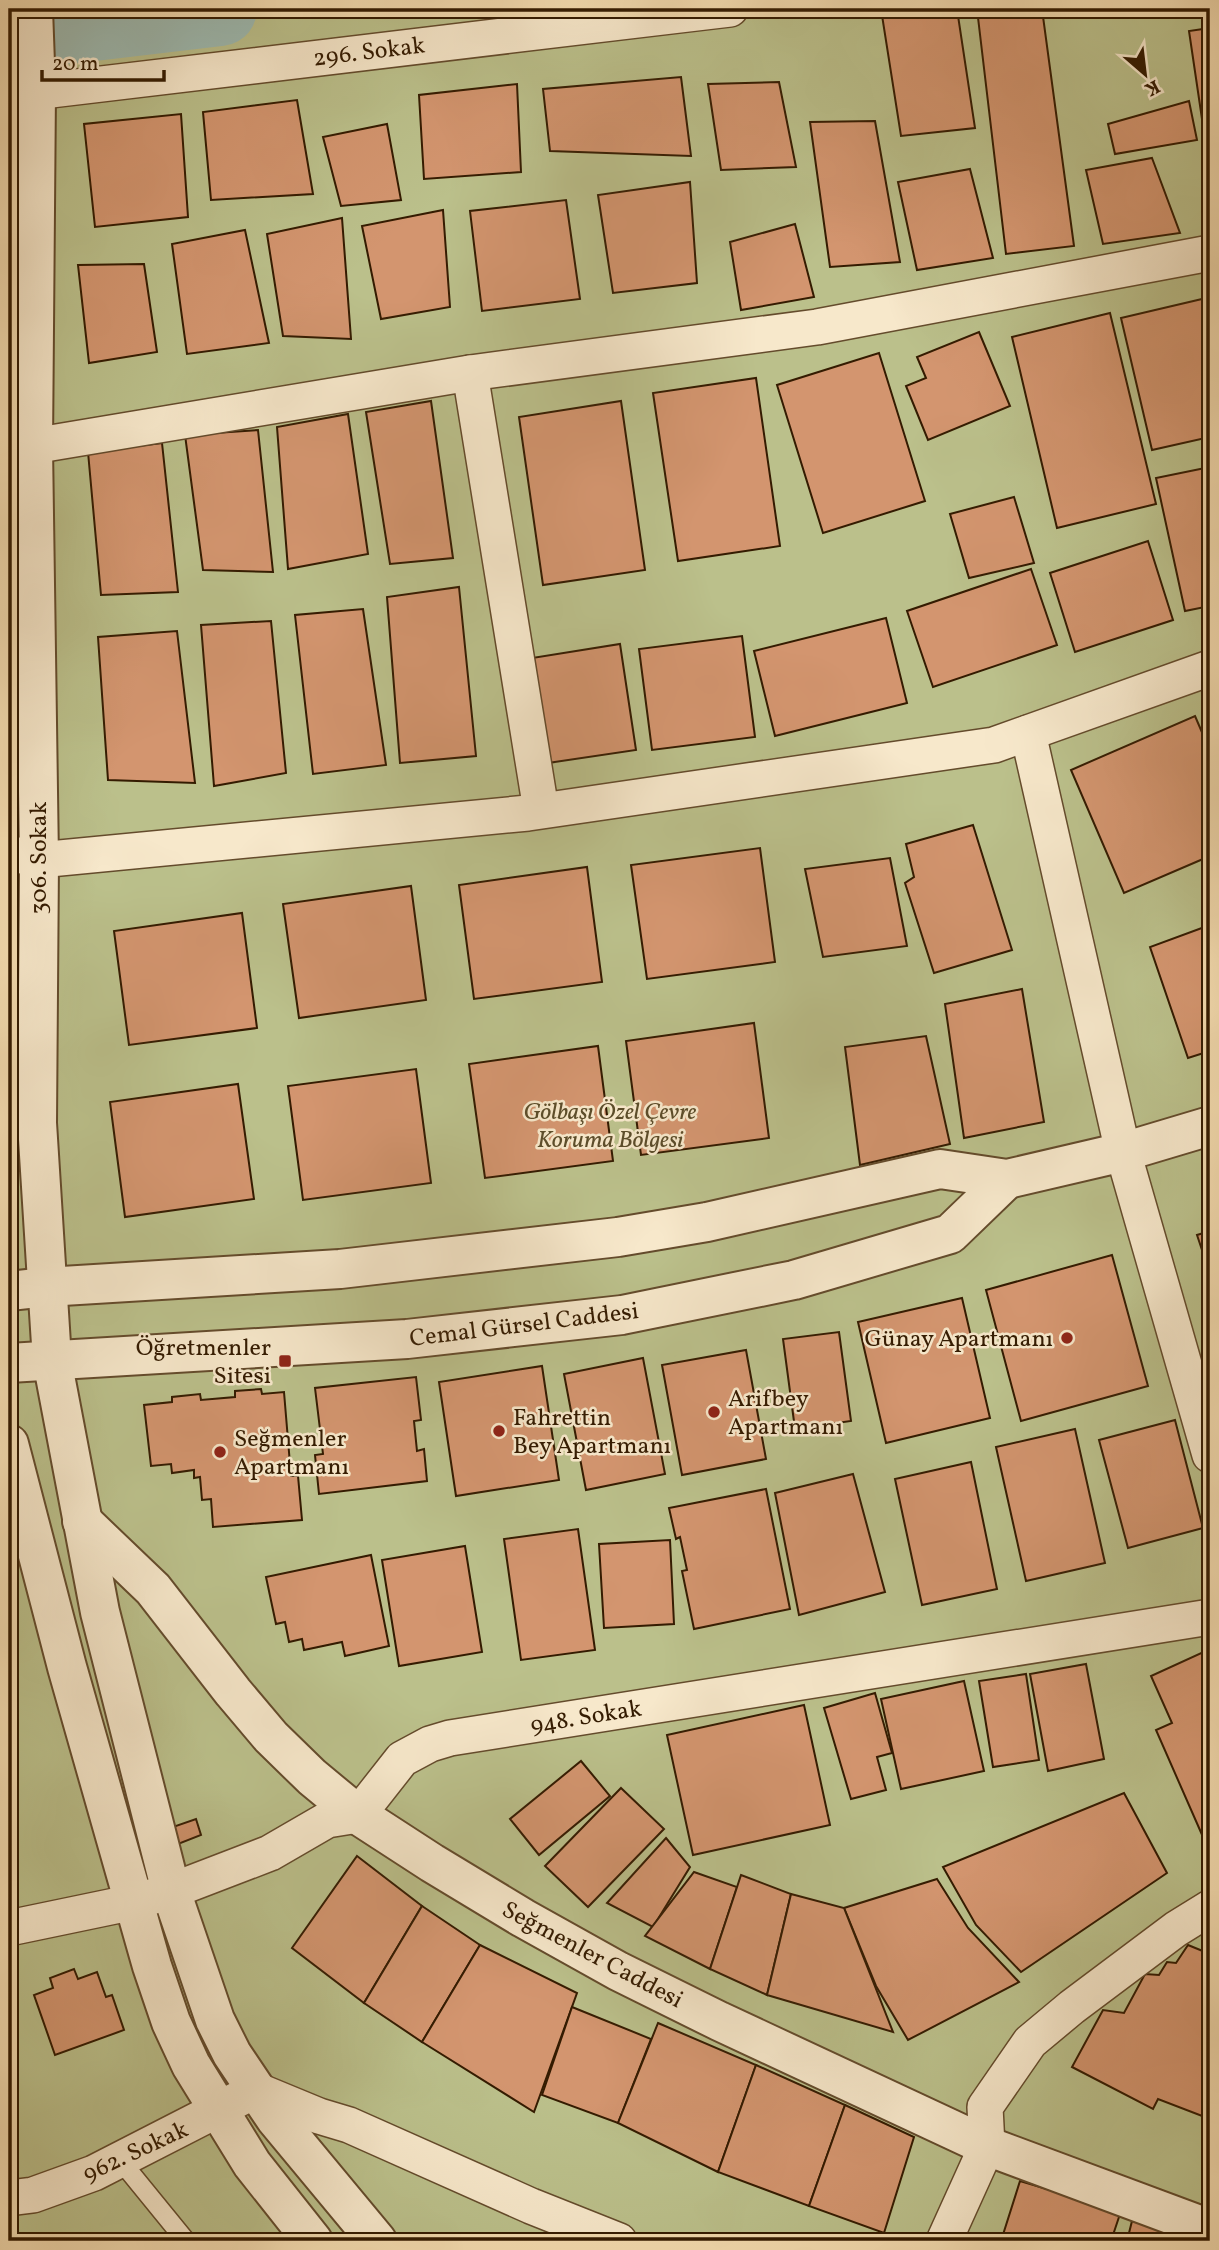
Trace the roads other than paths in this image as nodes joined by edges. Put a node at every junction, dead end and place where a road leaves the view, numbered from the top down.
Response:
1 (33, 9) edge
2 (730, 9) edge
3 (27, 81) edge
4 (1210, 253) edge
5 (22, 265) edge
6 (470, 373) junction
7 (21, 448) edge
8 (1210, 668) edge
9 (1028, 733) junction
10 (541, 810) junction
11 (24, 856) edge
12 (1210, 1126) edge
13 (1124, 1152) junction
14 (1007, 1178) junction
15 (46, 1287) junction
16 (9, 1291) edge
17 (52, 1360) junction
18 (9, 1363) edge
19 (9, 1444) edge
20 (1210, 1455) edge
21 (82, 1521) junction
22 (1210, 1617) edge
23 (358, 1815) junction
24 (171, 1891) junction
25 (134, 1902) junction
26 (1210, 1908) edge
27 (9, 1928) edge
28 (256, 2090) junction
29 (219, 2111) junction
30 (987, 2146) junction
31 (120, 2160) junction
32 (9, 2198) edge
33 (1210, 2229) edge
34 (186, 2241) edge
35 (313, 2241) edge
36 (377, 2241) edge
37 (619, 2241) edge
38 (944, 2241) edge

1 - 3 street, 306. Sokak
2 - 3 street, 296. Sokak
3 - 5 street, 306. Sokak
4 - 6 street
5 - 7 street, 306. Sokak
6 - 7 street
6 - 10 street
7 - 11 street, 306. Sokak
8 - 9 street
9 - 10 street
9 - 13 street
10 - 11 street
11 - 15 street, 306. Sokak
12 - 13 street
13 - 14 street
13 - 20 street
14 - 15 street
14 - 17 street, Cemal Gürsel Caddesi
15 - 16 street
15 - 17 street, 306. Sokak
17 - 18 street, Cemal Gürsel Caddesi
17 - 21 street, 306. Sokak
19 - 25 street
21 - 23 street, Seğmenler Caddesi
21 - 24 street, 306. Sokak
22 - 23 street, 948. Sokak
23 - 24 street
23 - 30 street, Seğmenler Caddesi
24 - 25 street
24 - 28 street, 306. Sokak
25 - 27 street
25 - 29 street
26 - 30 street
28 - 29 street, 962. Sokak
28 - 36 street, 306. Sokak
28 - 37 street
29 - 31 street, 962. Sokak
29 - 35 street
30 - 33 street, Seğmenler Caddesi
30 - 38 street
31 - 32 street, 962. Sokak
31 - 34 lane

